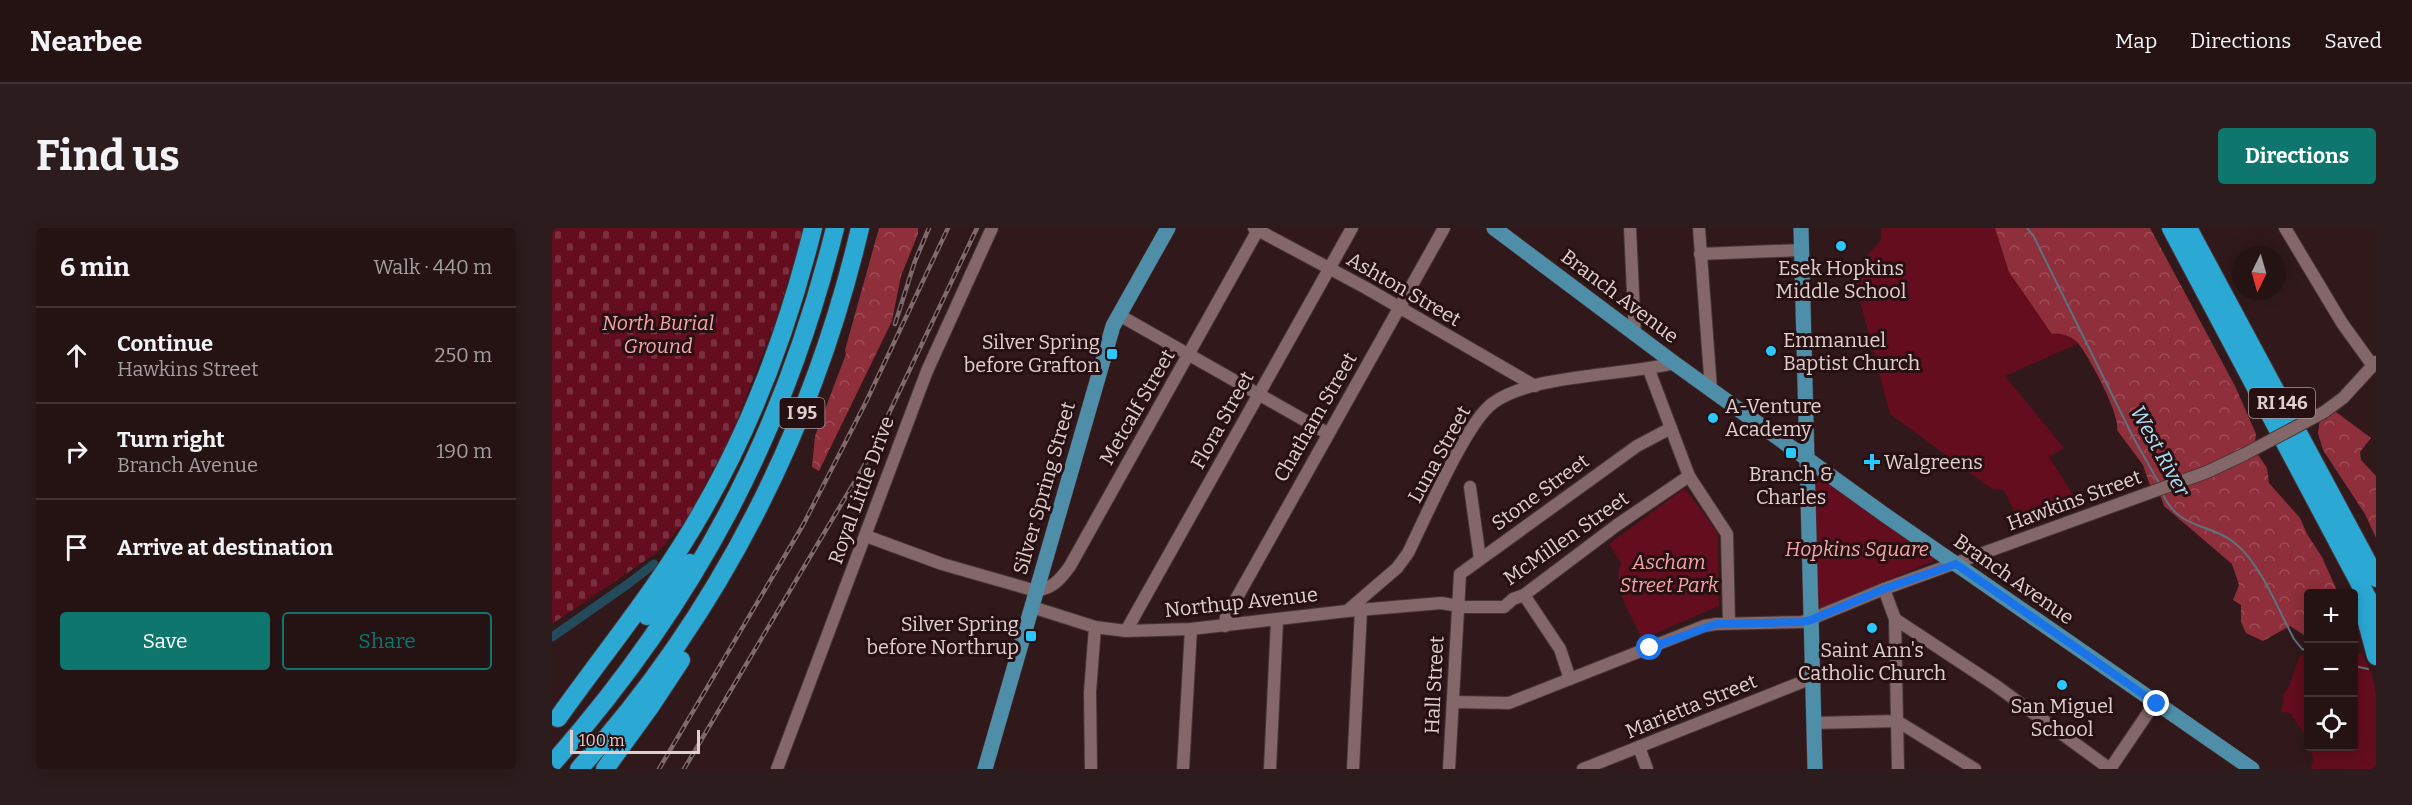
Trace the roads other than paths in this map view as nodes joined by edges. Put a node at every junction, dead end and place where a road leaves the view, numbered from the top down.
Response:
1 (813, 228) edge
2 (835, 228) edge
3 (860, 228) edge
4 (866, 228) edge
5 (992, 228) edge
6 (1168, 228) edge
7 (1352, 228) edge
8 (1444, 228) edge
9 (1494, 228) edge
10 (1630, 228) edge
11 (1699, 228) edge
12 (1801, 228) edge
13 (2171, 228) edge
14 (2188, 228) edge
15 (2285, 228) edge
16 (1257, 229) edge
17 (856, 247) junction
18 (1802, 250) junction
19 (1700, 254) junction
20 (1329, 268) junction
21 (1398, 308) junction
22 (1119, 315) junction
23 (1635, 335) junction
24 (1190, 355) junction
25 (1674, 363) junction
26 (2374, 364) edge
27 (1649, 370) junction
28 (1535, 386) junction
29 (1711, 389) junction
30 (1258, 395) junction
31 (1671, 428) junction
32 (1327, 433) junction
33 (1806, 459) junction
34 (1689, 476) junction
35 (1470, 487) dead end
36 (732, 509) junction
37 (866, 536) junction
38 (2348, 558) junction
39 (1480, 559) junction
40 (1956, 564) junction
41 (725, 570) junction
42 (2376, 578) edge
43 (1884, 589) junction
44 (1036, 591) junction
45 (1524, 595) junction
46 (1458, 604) junction
47 (1032, 608) junction
48 (1361, 610) junction
49 (1347, 611) junction
50 (2376, 614) edge
51 (1276, 620) junction
52 (1811, 620) junction
53 (1895, 620) junction
54 (1729, 623) junction
55 (1225, 626) junction
56 (1095, 627) junction
57 (1191, 629) junction
58 (1126, 631) junction
59 (2376, 656) edge
60 (1812, 678) junction
61 (1570, 679) junction
62 (1453, 702) junction
63 (2157, 704) junction
64 (555, 721) edge
65 (1897, 721) junction
66 (1814, 723) junction
67 (1639, 747) junction
68 (552, 764) edge
69 (579, 769) edge
70 (605, 769) edge
71 (777, 769) edge
72 (985, 769) edge
73 (1090, 769) edge
74 (1183, 769) edge
75 (1270, 769) edge
76 (1353, 769) edge
77 (1449, 769) edge
78 (1584, 769) edge
79 (1647, 769) edge
80 (1815, 769) edge
81 (1898, 769) edge
82 (1975, 769) edge
83 (2110, 769) edge
84 (2252, 769) edge

1 - 64 highway
2 - 36 highway, I 95
3 - 17 highway, I 95
4 - 17 highway
5 - 37 street, Royal Little Drive
6 - 22 main road, Silver Spring Street
7 - 20 street, Flora Street
8 - 21 street, Chatham Street
9 - 23 main road, Branch Avenue
10 - 23 street
11 - 19 street
12 - 18 main road
13 - 38 highway, RI 146
14 - 42 highway, RI 146
15 - 26 street
16 - 20 street, Ashton Street
16 - 24 street, Metcalf Street
17 - 41 highway, I 95
18 - 19 street
18 - 33 main road
19 - 29 street
20 - 21 street, Ashton Street
20 - 30 street, Flora Street
21 - 28 street, Ashton Street
21 - 32 street, Chatham Street
22 - 24 street
22 - 44 main road, Silver Spring Street
23 - 25 main road, Branch Avenue
24 - 30 street
24 - 44 street, Metcalf Street
25 - 27 street, Luna Street
25 - 29 main road, Branch Avenue
26 - 40 street, Hawkins Street, bridge
27 - 28 street, Luna Street
27 - 31 street
28 - 49 street, Luna Street
29 - 33 main road, Branch Avenue
30 - 32 street
30 - 58 street, Flora Street
31 - 34 street
31 - 39 street, Stone Street
32 - 55 street, Chatham Street
33 - 40 main road, Branch Avenue
33 - 52 main road
34 - 45 street, McMillen Street
34 - 54 street
35 - 39 street
36 - 64 highway
36 - 68 highway, I 95
37 - 44 street
37 - 71 street, Royal Little Drive
38 - 50 highway, RI 146
38 - 59 highway
39 - 46 street, Stone Street
40 - 43 street, Hawkins Street
40 - 63 main road, Branch Avenue
41 - 69 highway, I 95
41 - 70 highway
43 - 52 street, Hawkins Street
43 - 53 street
44 - 47 main road, Silver Spring Street
45 - 46 street, McMillen Street
45 - 61 street
46 - 48 street, Northup Avenue
46 - 62 street, Hall Street
47 - 56 street, Northup Avenue
47 - 72 main road, Silver Spring Street
48 - 49 street, Northup Avenue
48 - 76 street
49 - 51 street, Northup Avenue
51 - 55 street, Northup Avenue
51 - 75 street
52 - 54 street, Hawkins Street
52 - 60 main road
53 - 65 street
53 - 83 street
54 - 61 street, Hawkins Street
55 - 57 street, Northup Avenue
56 - 58 street, Northup Avenue
56 - 73 street
57 - 58 street, Northup Avenue
57 - 74 street
60 - 66 main road
60 - 67 street, Marietta Street
61 - 62 street, Hawkins Street
62 - 77 street, Hall Street
63 - 83 street
63 - 84 main road, Branch Avenue
65 - 66 street
65 - 81 street
65 - 82 street
66 - 80 main road
67 - 78 street, Marietta Street
67 - 79 street

